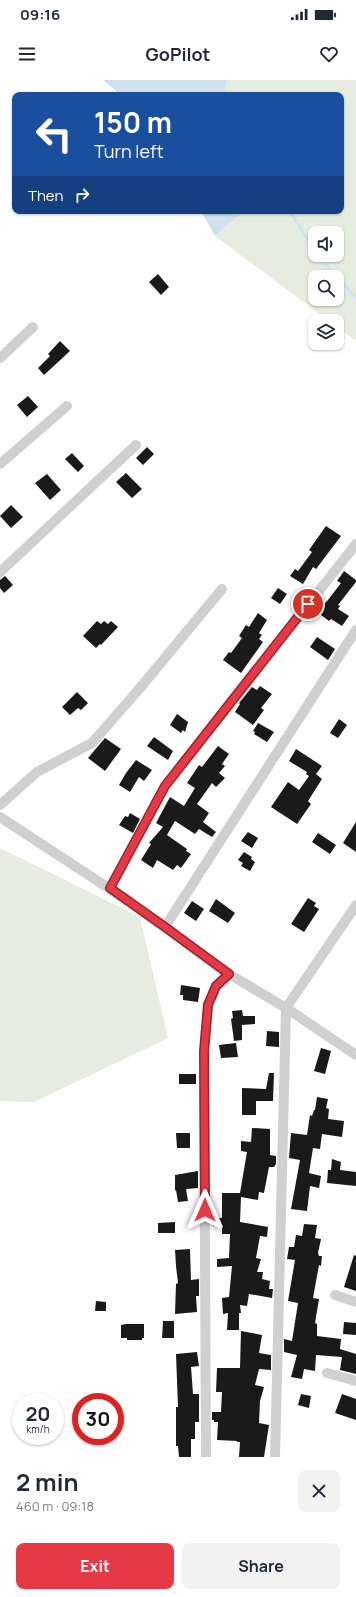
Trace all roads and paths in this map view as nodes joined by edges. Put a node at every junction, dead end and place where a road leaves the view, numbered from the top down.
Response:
1 (32, 327) dead end
2 (0, 358) edge
3 (67, 406) dead end
4 (136, 445) dead end
5 (0, 464) edge
6 (356, 544) edge
7 (0, 572) edge
8 (222, 589) dead end
9 (356, 630) edge
10 (0, 806) edge
11 (0, 817) edge
12 (110, 888) junction
13 (356, 905) edge
14 (165, 927) junction
15 (229, 974) junction
16 (286, 1008) junction
17 (356, 1055) edge
18 (335, 1295) dead end
19 (356, 1302) edge
20 (328, 1373) dead end
21 (356, 1381) edge
22 (206, 1457) edge
23 (275, 1457) edge

1 - 2 street
3 - 5 street
4 - 7 street
6 - 12 street
8 - 10 street
9 - 14 street
11 - 12 street
12 - 14 street
13 - 16 street
14 - 15 street
15 - 16 street
15 - 22 street
16 - 17 street
16 - 23 street
18 - 19 street
20 - 21 street

